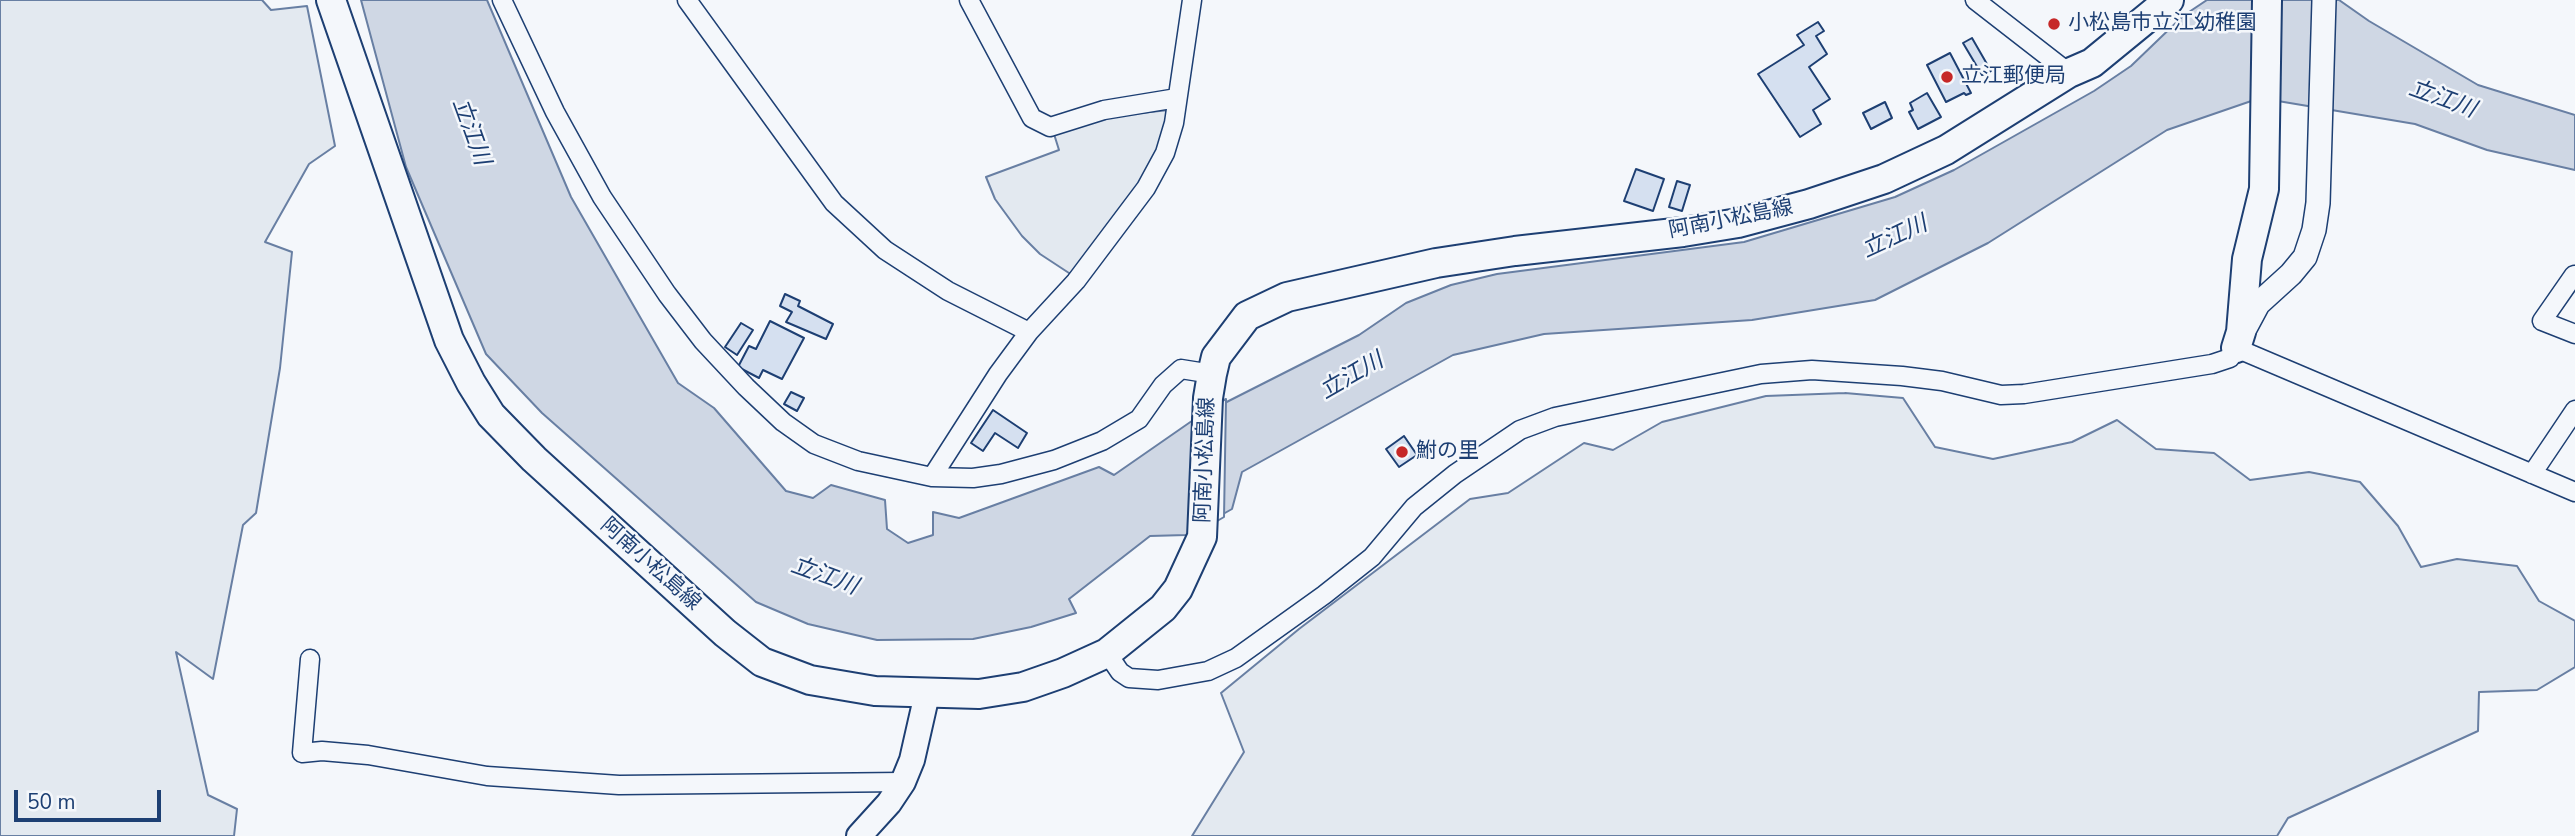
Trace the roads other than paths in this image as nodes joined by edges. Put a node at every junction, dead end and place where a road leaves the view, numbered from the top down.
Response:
1 (331, 0) edge
2 (502, 0) edge
3 (687, 0) edge
4 (969, 0) edge
5 (1192, 0) edge
6 (1975, 0) edge
7 (2168, 0) edge
8 (2267, 0) edge
9 (2324, 0) edge
10 (2069, 73) junction
11 (1177, 98) junction
12 (2574, 275) edge
13 (1029, 332) junction
14 (2575, 334) edge
15 (2236, 348) junction
16 (1210, 386) junction
17 (2575, 410) edge
18 (2532, 474) junction
19 (932, 477) junction
20 (2575, 492) edge
21 (1107, 653) junction
22 (310, 659) dead end
23 (927, 694) junction
24 (903, 782) junction
25 (859, 836) edge

1 - 23 main road, 阿南小松島線
2 - 19 street
3 - 13 street
4 - 11 street
5 - 11 street
6 - 10 street
7 - 10 main road, 阿南小松島線
8 - 15 main road
9 - 15 street
10 - 16 main road, 阿南小松島線
11 - 13 street
12 - 14 street
13 - 19 street
15 - 18 street
15 - 21 street
16 - 19 street
16 - 21 main road, 阿南小松島線
17 - 18 street
18 - 20 street
21 - 23 main road, 阿南小松島線
22 - 24 street
23 - 24 main road
24 - 25 main road

